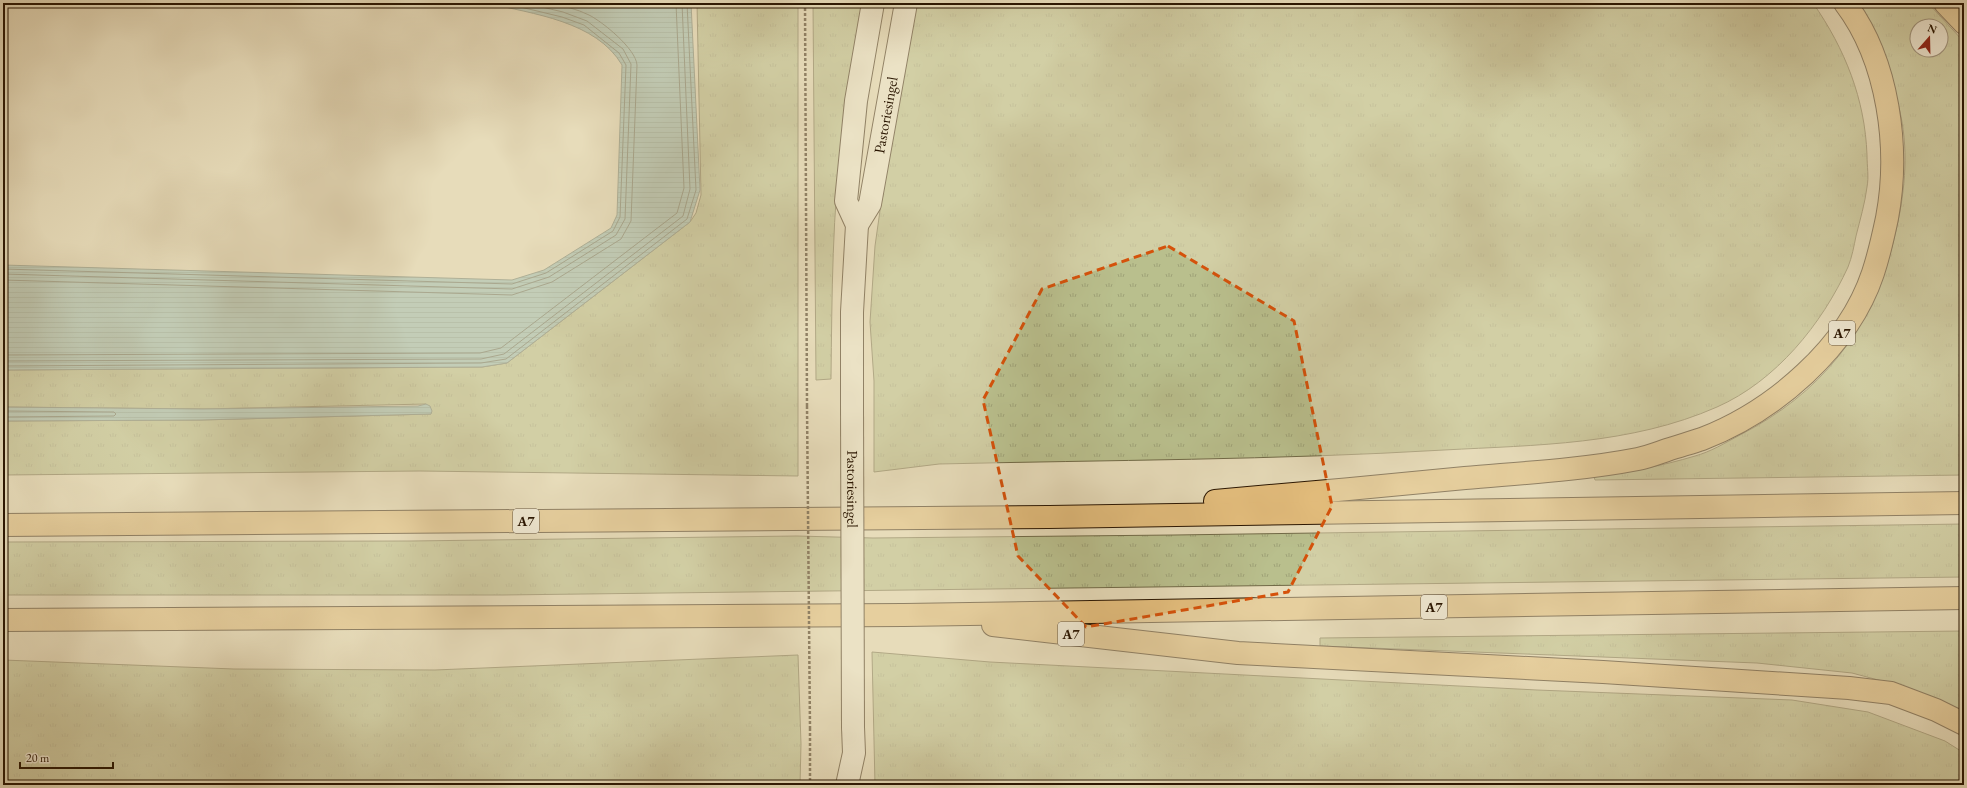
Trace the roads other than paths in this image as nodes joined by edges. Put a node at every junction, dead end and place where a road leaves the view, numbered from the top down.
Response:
1 (873, 3) edge
2 (906, 3) edge
3 (1845, 3) edge
4 (1945, 3) edge
5 (1964, 23) edge
6 (856, 225) junction
7 (1964, 503) edge
8 (1049, 517) junction
9 (3, 525) edge
10 (1964, 598) edge
11 (904, 615) junction
12 (3, 620) edge
13 (1964, 724) edge
14 (854, 753) junction
15 (847, 785) edge
16 (861, 785) edge

1 - 6 main road, Pastoriesingel
2 - 6 main road, Pastoriesingel
3 - 8 highway, A7
4 - 5 highway
6 - 14 main road, Pastoriesingel, bridge
7 - 8 highway, A7
8 - 9 highway, A7
10 - 11 highway, A7
11 - 12 highway, A7
11 - 13 highway, A7
14 - 15 main road
14 - 16 main road

